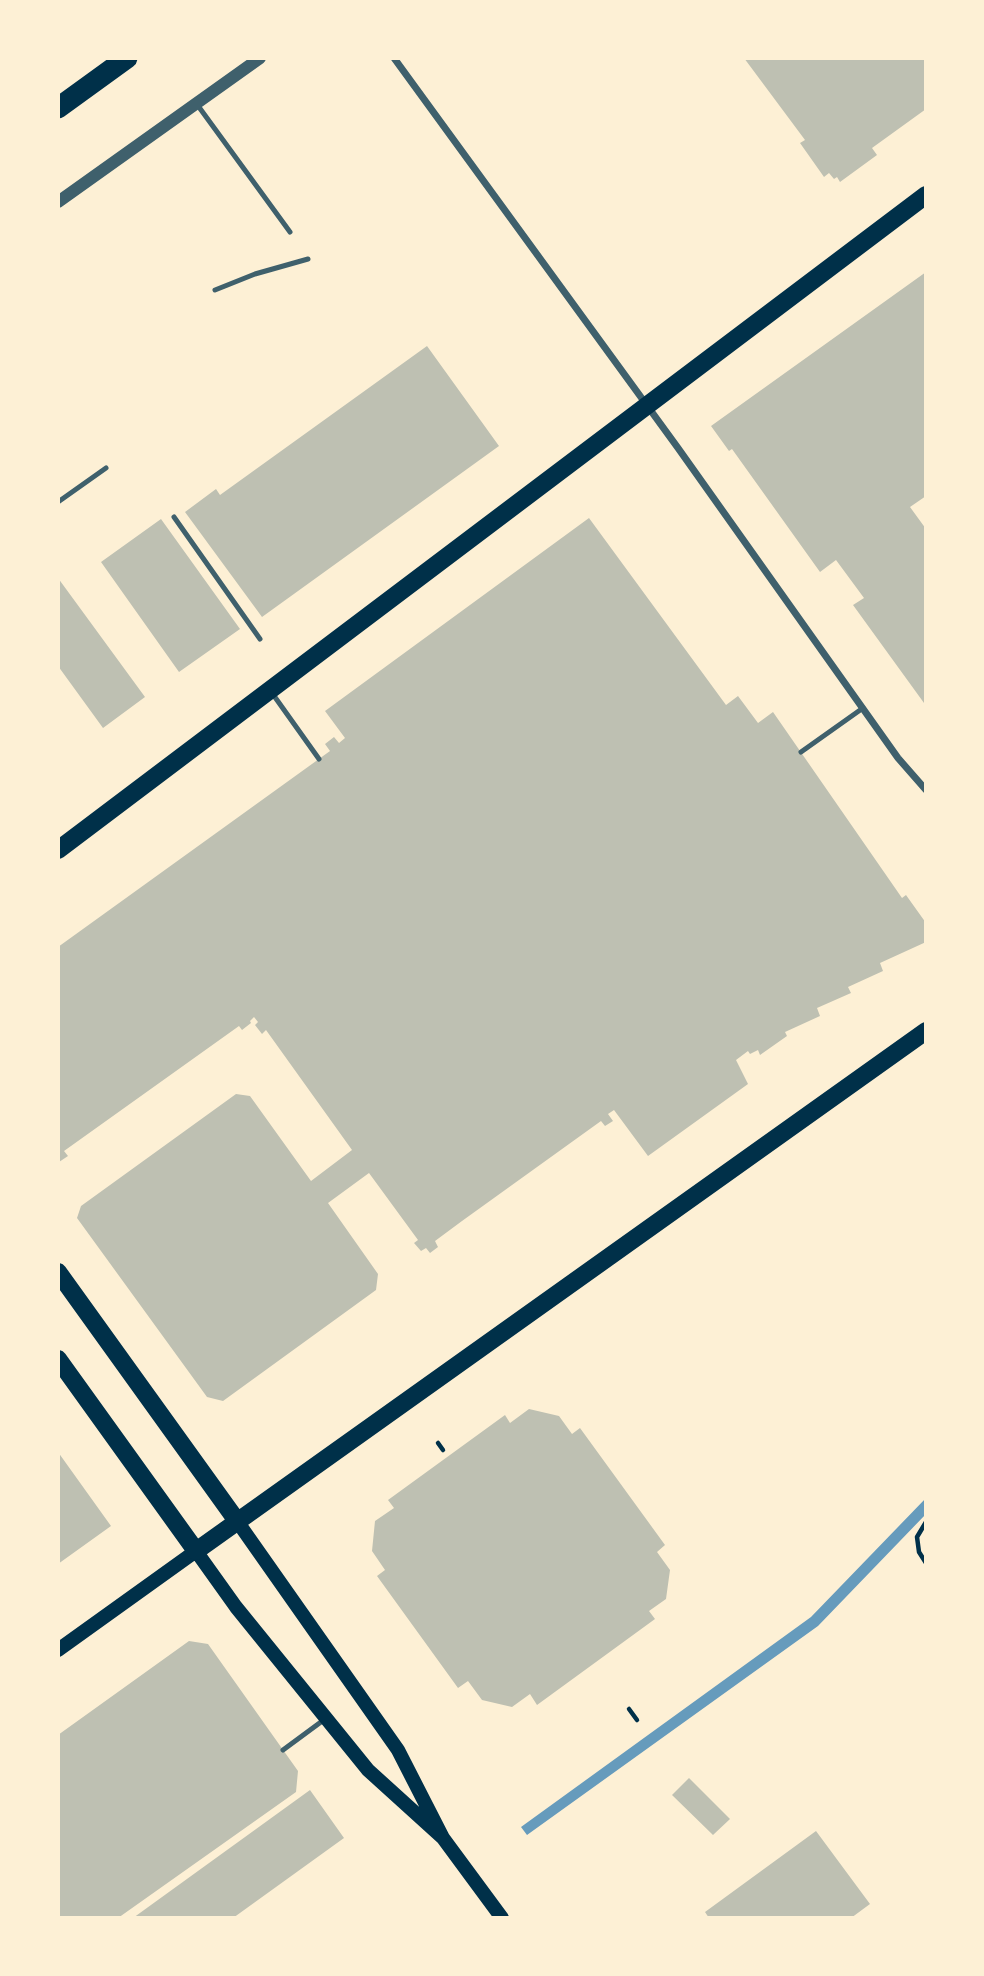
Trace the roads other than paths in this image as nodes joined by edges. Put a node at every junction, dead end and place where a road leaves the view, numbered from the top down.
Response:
1 (127, 58) edge
2 (260, 58) edge
3 (394, 58) edge
4 (197, 103) junction
5 (58, 108) edge
6 (926, 195) edge
7 (58, 202) edge
8 (290, 232) dead end
9 (308, 258) dead end
10 (215, 290) dead end
11 (647, 405) junction
12 (106, 468) dead end
13 (58, 502) edge
14 (174, 517) dead end
15 (260, 639) dead end
16 (270, 690) junction
17 (863, 708) junction
18 (802, 752) dead end
19 (320, 759) dead end
20 (926, 790) edge
21 (58, 850) edge
22 (926, 1031) edge
23 (58, 1272) edge
24 (58, 1359) edge
25 (237, 1521) junction
26 (196, 1550) junction
27 (58, 1650) edge
28 (325, 1719) junction
29 (283, 1750) dead end
30 (443, 1838) junction
31 (502, 1918) edge

1 - 5 highway
2 - 4 street
3 - 11 street
4 - 7 street
4 - 8 lane
6 - 11 main road
9 - 10 lane
11 - 16 main road
11 - 17 street
12 - 13 lane
14 - 15 lane
16 - 19 lane
16 - 21 main road
17 - 18 lane
17 - 20 street
22 - 25 main road
23 - 25 main road
24 - 26 main road
25 - 26 main road
25 - 30 main road
26 - 27 main road
26 - 28 main road
28 - 29 lane
28 - 30 main road
30 - 31 main road

